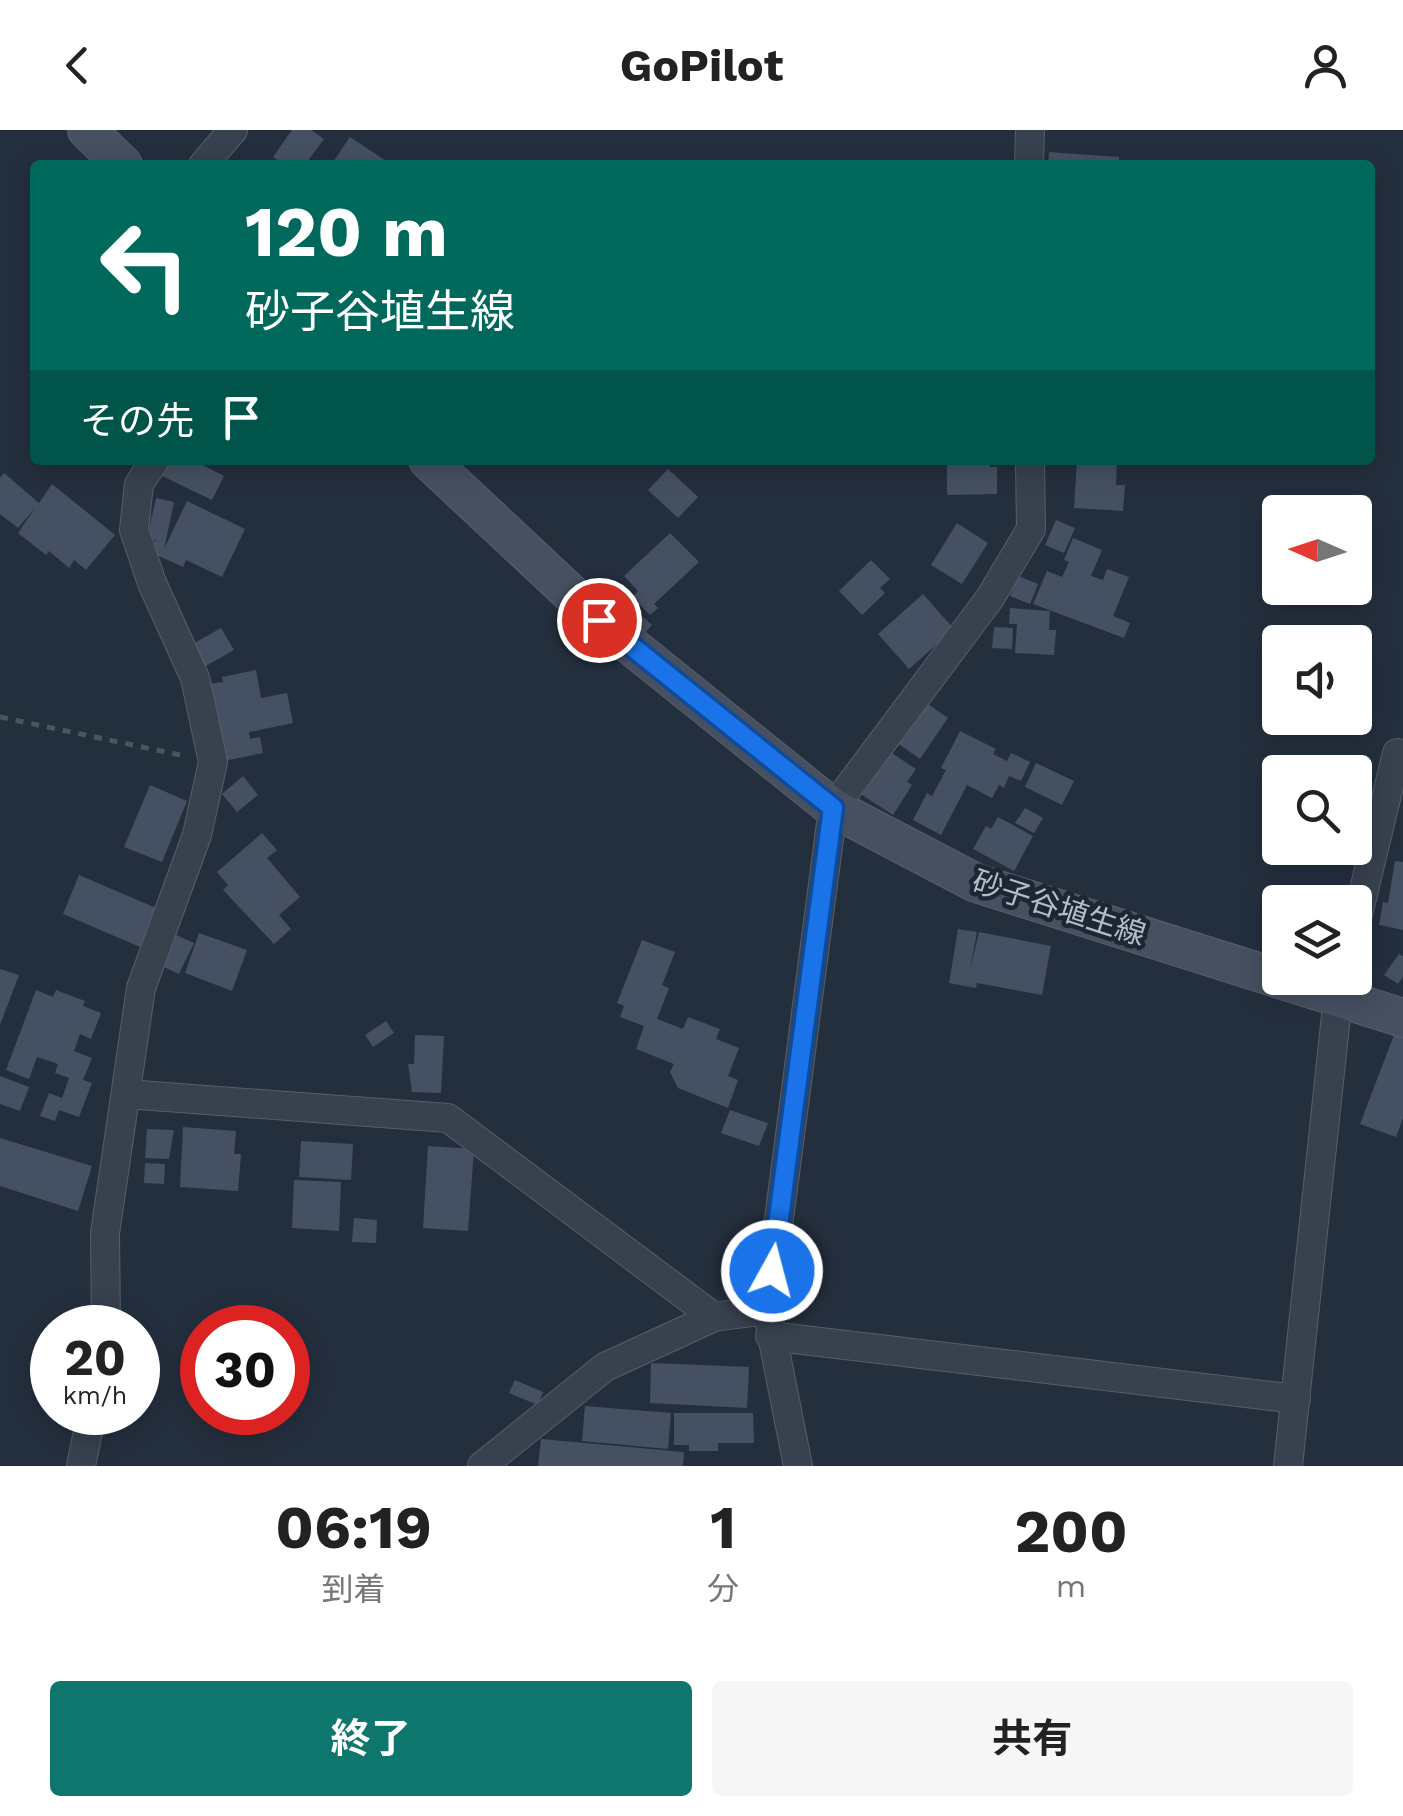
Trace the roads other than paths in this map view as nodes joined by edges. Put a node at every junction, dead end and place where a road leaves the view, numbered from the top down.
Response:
1 (87, 130) edge
2 (232, 130) edge
3 (1030, 130) edge
4 (118, 160) edge
5 (207, 160) edge
6 (1029, 160) edge
7 (151, 465) edge
8 (433, 465) edge
9 (1030, 465) edge
10 (1403, 754) edge
11 (833, 808) junction
12 (1365, 885) edge
13 (1262, 965) edge
14 (1339, 995) edge
15 (1356, 995) edge
16 (1403, 1018) edge
17 (126, 1094) junction
18 (106, 1305) edge
19 (714, 1317) junction
20 (769, 1323) junction
21 (1296, 1399) junction
22 (88, 1435) edge
23 (82, 1466) edge
24 (482, 1466) edge
25 (798, 1466) edge
26 (1288, 1466) edge

1 - 4 main road
2 - 5 street
3 - 6 street
7 - 17 street
8 - 11 main road, 砂子谷埴生線
9 - 11 street
10 - 12 street
11 - 13 main road, 砂子谷埴生線
11 - 20 street
14 - 21 street
15 - 16 main road, 砂子谷埴生線
17 - 18 street
17 - 19 street
19 - 20 street
19 - 24 street
20 - 21 street
20 - 25 street
21 - 26 street
22 - 23 street

